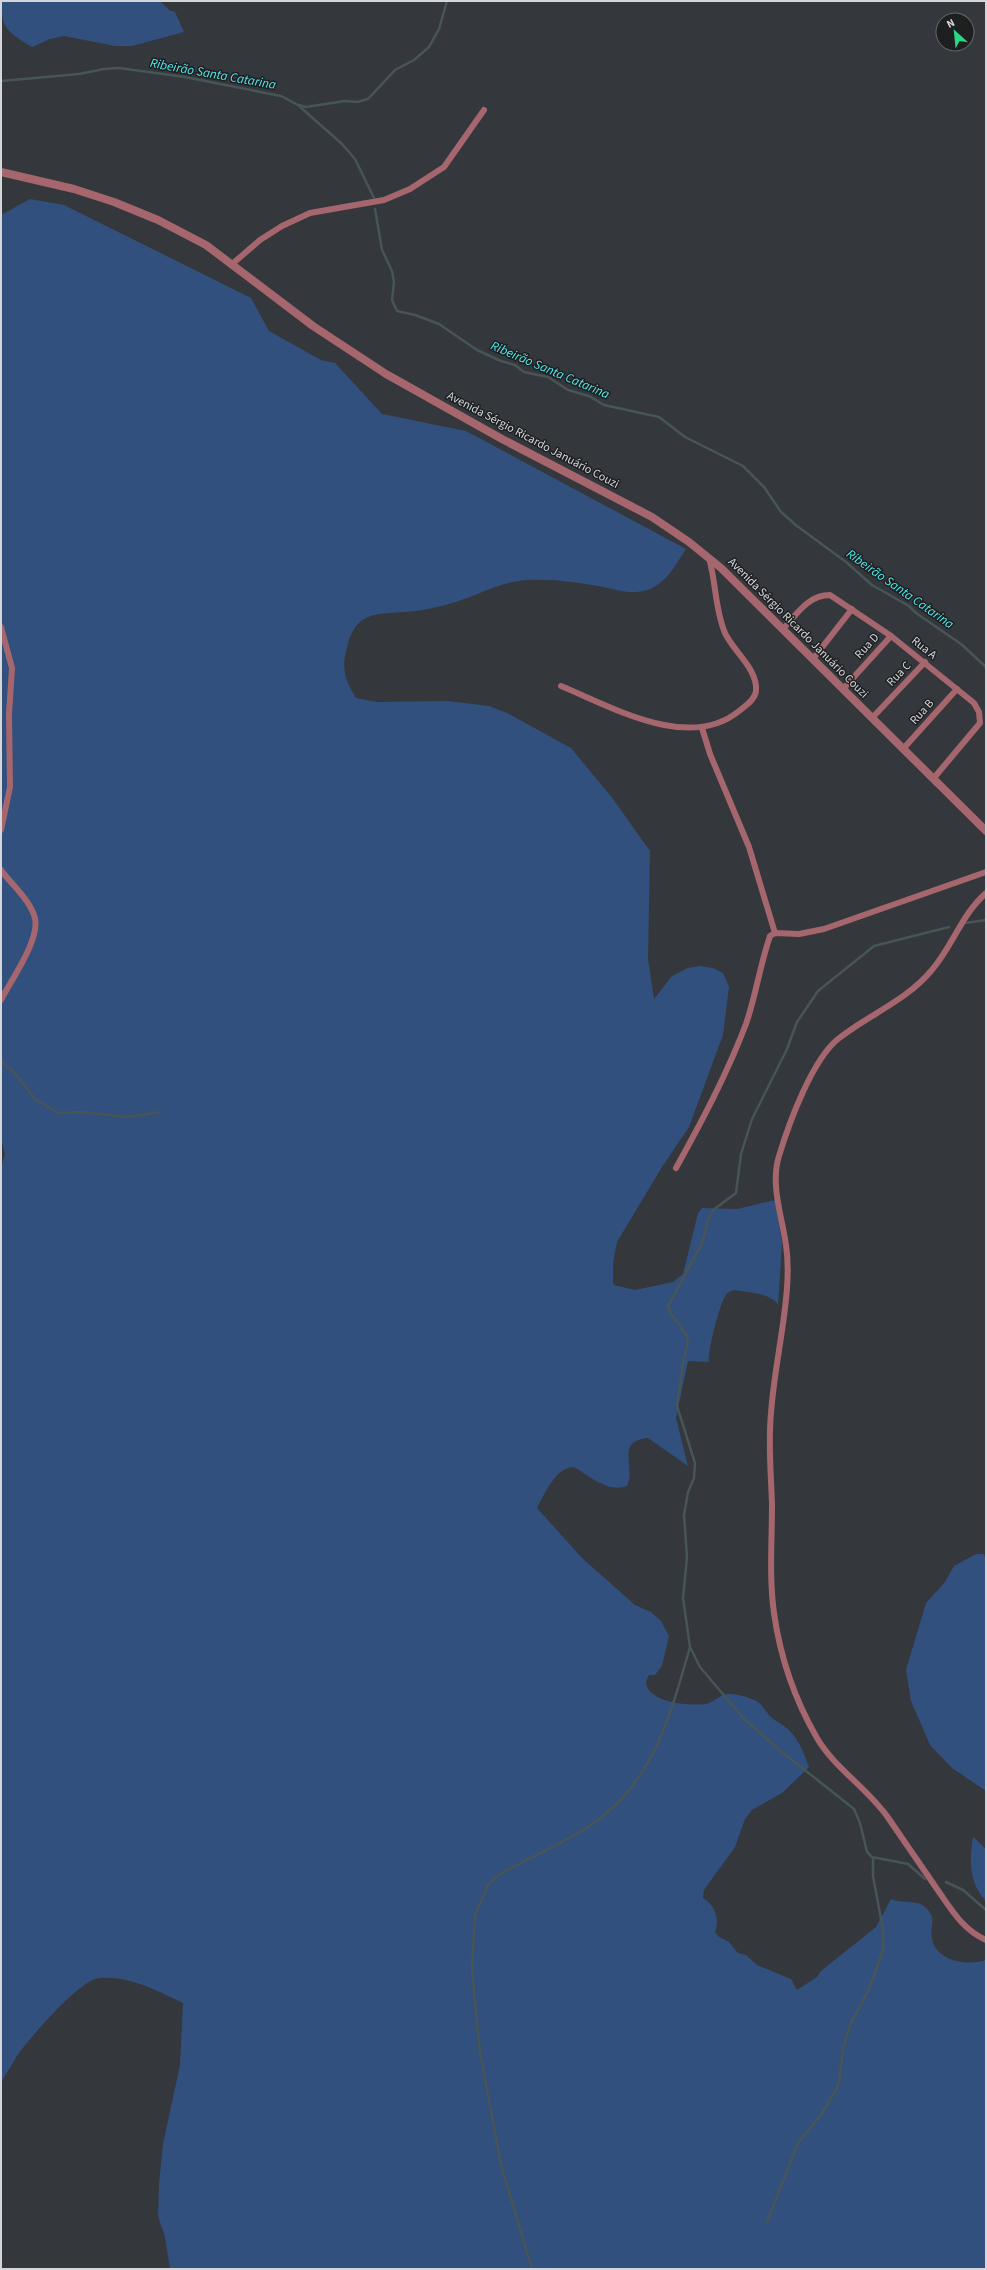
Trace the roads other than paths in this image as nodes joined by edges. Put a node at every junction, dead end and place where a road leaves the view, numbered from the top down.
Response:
1 (484, 110) dead end
2 (1, 172) edge
3 (231, 265) junction
4 (709, 558) junction
5 (852, 609) junction
6 (1, 627) edge
7 (782, 629) junction
8 (891, 636) junction
9 (813, 659) junction
10 (925, 662) junction
11 (562, 686) dead end
12 (843, 689) junction
13 (957, 689) junction
14 (872, 718) junction
15 (702, 728) junction
16 (903, 749) junction
17 (933, 779) junction
18 (1, 830) edge
19 (986, 831) edge
20 (1, 870) edge
21 (986, 872) edge
22 (986, 893) edge
23 (775, 932) junction
24 (1, 1000) edge
25 (676, 1168) dead end
26 (986, 1940) edge

1 - 3 street
2 - 3 street, Avenida Sérgio Ricardo Januário Couzi
3 - 4 street, Avenida Sérgio Ricardo Januário Couzi
4 - 7 street, Avenida Sérgio Ricardo Januário Couzi
4 - 15 street
5 - 7 street, Rua A
5 - 8 street, Rua A
5 - 9 street
6 - 18 street
7 - 9 street, Avenida Sérgio Ricardo Januário Couzi
8 - 10 street, Rua A
8 - 12 street, Rua D
9 - 12 street, Avenida Sérgio Ricardo Januário Couzi
10 - 13 street, Rua A
10 - 14 street, Rua C
11 - 15 street
12 - 14 street, Avenida Sérgio Ricardo Januário Couzi
13 - 16 street, Rua B
13 - 17 street, Rua A
14 - 16 street, Avenida Sérgio Ricardo Januário Couzi
15 - 23 street
16 - 17 street, Avenida Sérgio Ricardo Januário Couzi
17 - 19 street, Avenida Sérgio Ricardo Januário Couzi
20 - 24 street
21 - 23 street
22 - 26 street
23 - 25 street

